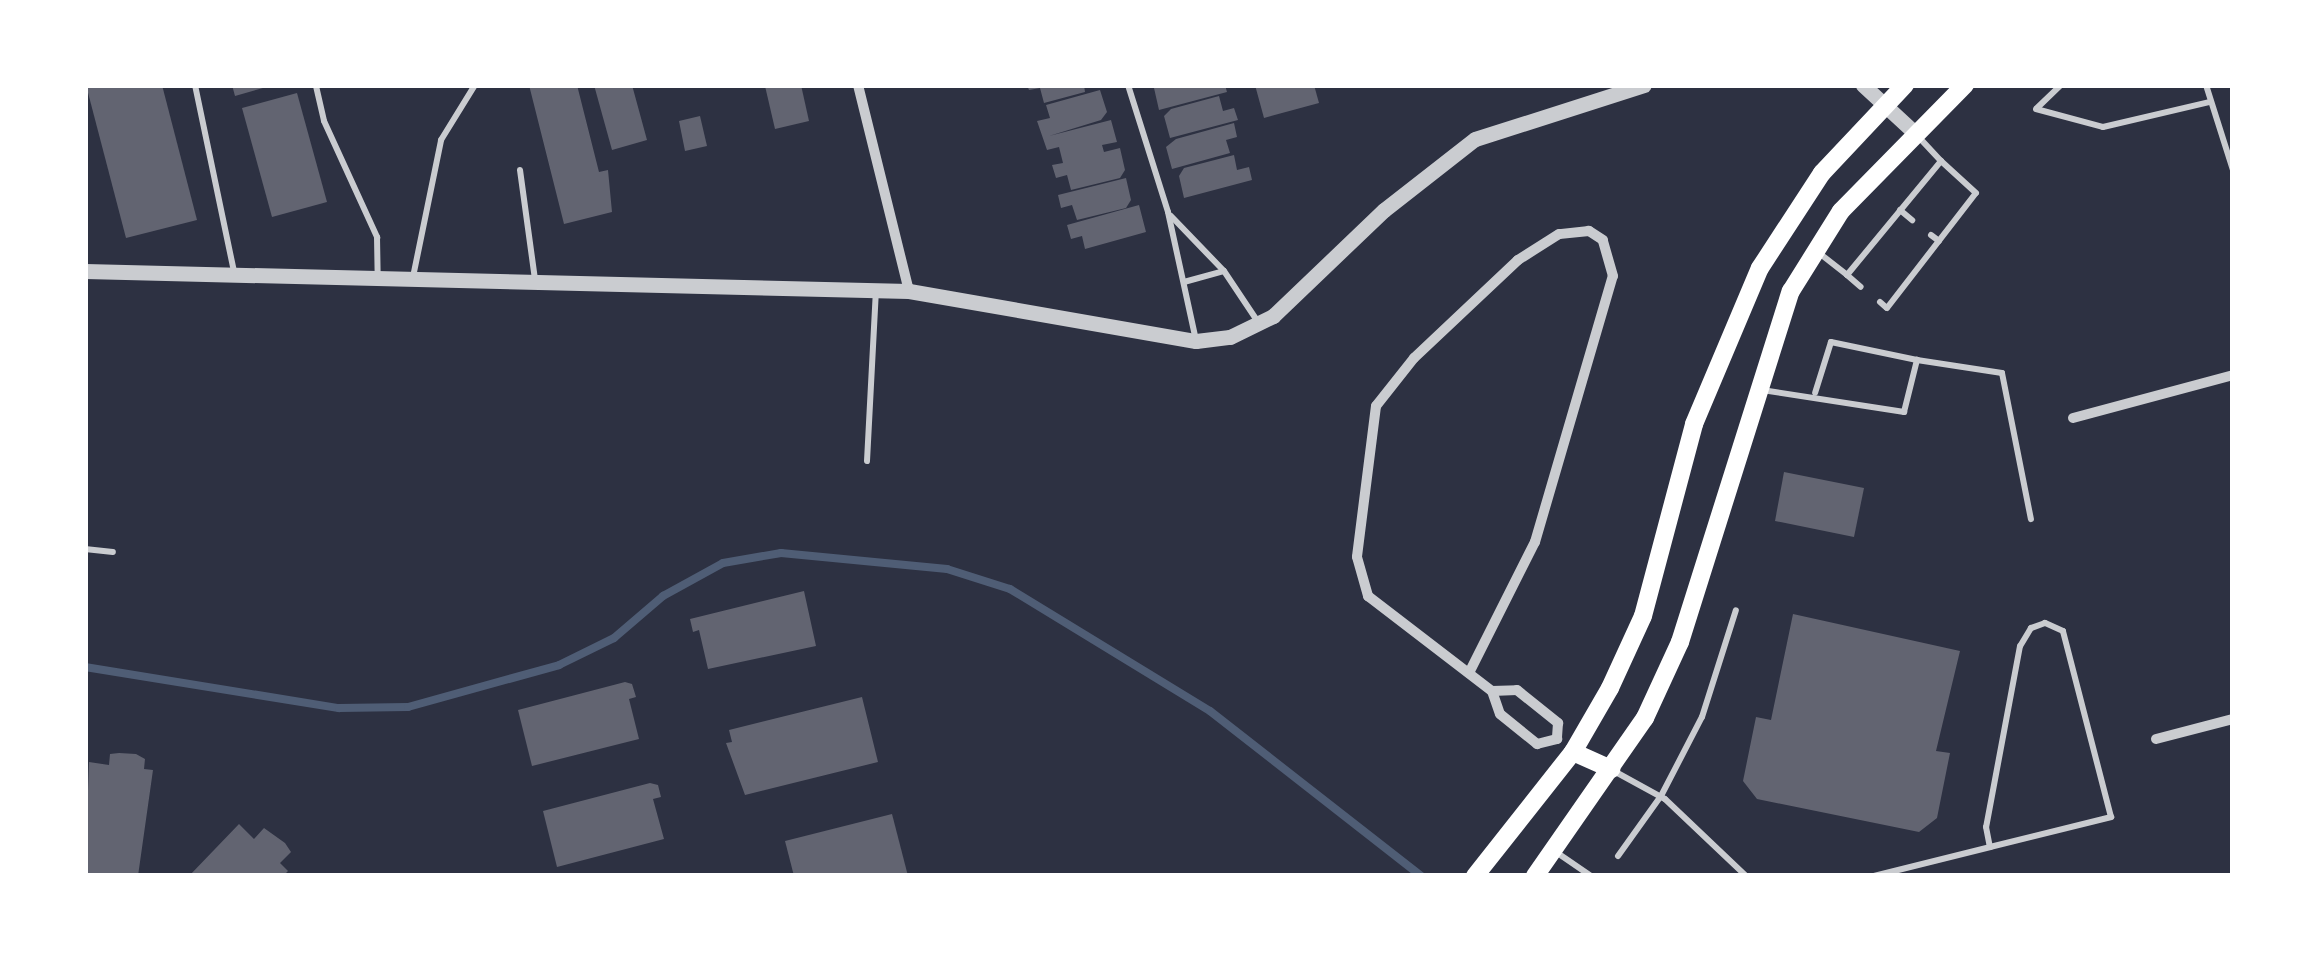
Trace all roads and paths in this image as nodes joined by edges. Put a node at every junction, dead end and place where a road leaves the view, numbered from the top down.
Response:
1 (195, 85) edge
2 (475, 85) edge
3 (858, 85) edge
4 (1128, 85) edge
5 (1644, 85) edge
6 (1863, 85) edge
7 (1905, 85) edge
8 (1966, 85) edge
9 (2061, 85) edge
10 (2206, 85) edge
11 (316, 86) edge
12 (1886, 102) junction
13 (2210, 102) junction
14 (1915, 133) junction
15 (1940, 161) junction
16 (520, 170) dead end
17 (2233, 170) edge
18 (1900, 210) junction
19 (1168, 212) junction
20 (1912, 220) dead end
21 (1931, 235) dead end
22 (1939, 241) junction
23 (1814, 250) junction
24 (85, 271) edge
25 (234, 271) junction
26 (1224, 272) junction
27 (1847, 275) junction
28 (378, 277) junction
29 (412, 278) junction
30 (535, 281) junction
31 (1184, 282) junction
32 (1861, 287) dead end
33 (876, 290) junction
34 (909, 291) junction
35 (1880, 302) dead end
36 (1259, 323) junction
37 (1196, 341) junction
38 (1917, 360) junction
39 (2233, 375) edge
40 (1756, 388) junction
41 (1815, 393) junction
42 (2073, 418) dead end
43 (867, 461) dead end
44 (2031, 519) dead end
45 (85, 549) edge
46 (114, 552) dead end
47 (1736, 610) dead end
48 (1469, 673) junction
49 (1492, 691) junction
50 (2233, 718) edge
51 (1557, 739) junction
52 (2156, 739) dead end
53 (1573, 752) junction
54 (1611, 769) junction
55 (1660, 796) junction
56 (1990, 847) junction
57 (1555, 852) junction
58 (1618, 856) dead end
59 (1475, 876) edge
60 (1534, 876) edge
61 (1590, 876) edge
62 (1746, 876) edge
63 (1874, 876) edge

1 - 25 lane
2 - 29 lane
3 - 34 street
4 - 19 lane
5 - 36 street
6 - 12 street
7 - 12 main road
8 - 14 main road
9 - 13 lane
10 - 13 lane
11 - 28 lane
12 - 14 street
12 - 53 main road
13 - 17 lane
14 - 15 lane
14 - 23 main road
15 - 18 lane
15 - 22 lane
16 - 30 lane
18 - 20 lane
18 - 27 lane
19 - 26 lane
19 - 31 lane
21 - 22 lane
22 - 35 lane
23 - 27 lane
23 - 40 main road
24 - 25 street
25 - 28 street
26 - 31 lane
26 - 36 lane
27 - 32 lane
28 - 29 street
29 - 30 street
30 - 33 street
31 - 37 lane
33 - 34 street
33 - 43 lane
34 - 37 street
36 - 37 street
38 - 41 lane
38 - 41 lane
38 - 44 lane
39 - 42 street
40 - 41 lane
40 - 54 main road
45 - 46 lane
47 - 55 lane
48 - 48 street
48 - 49 street
49 - 51 street
49 - 51 street
50 - 52 street
51 - 53 street
53 - 54 main road
53 - 59 main road
54 - 55 lane
54 - 57 main road
55 - 58 lane
55 - 62 lane
56 - 56 lane
56 - 63 lane
57 - 60 main road
57 - 61 lane

